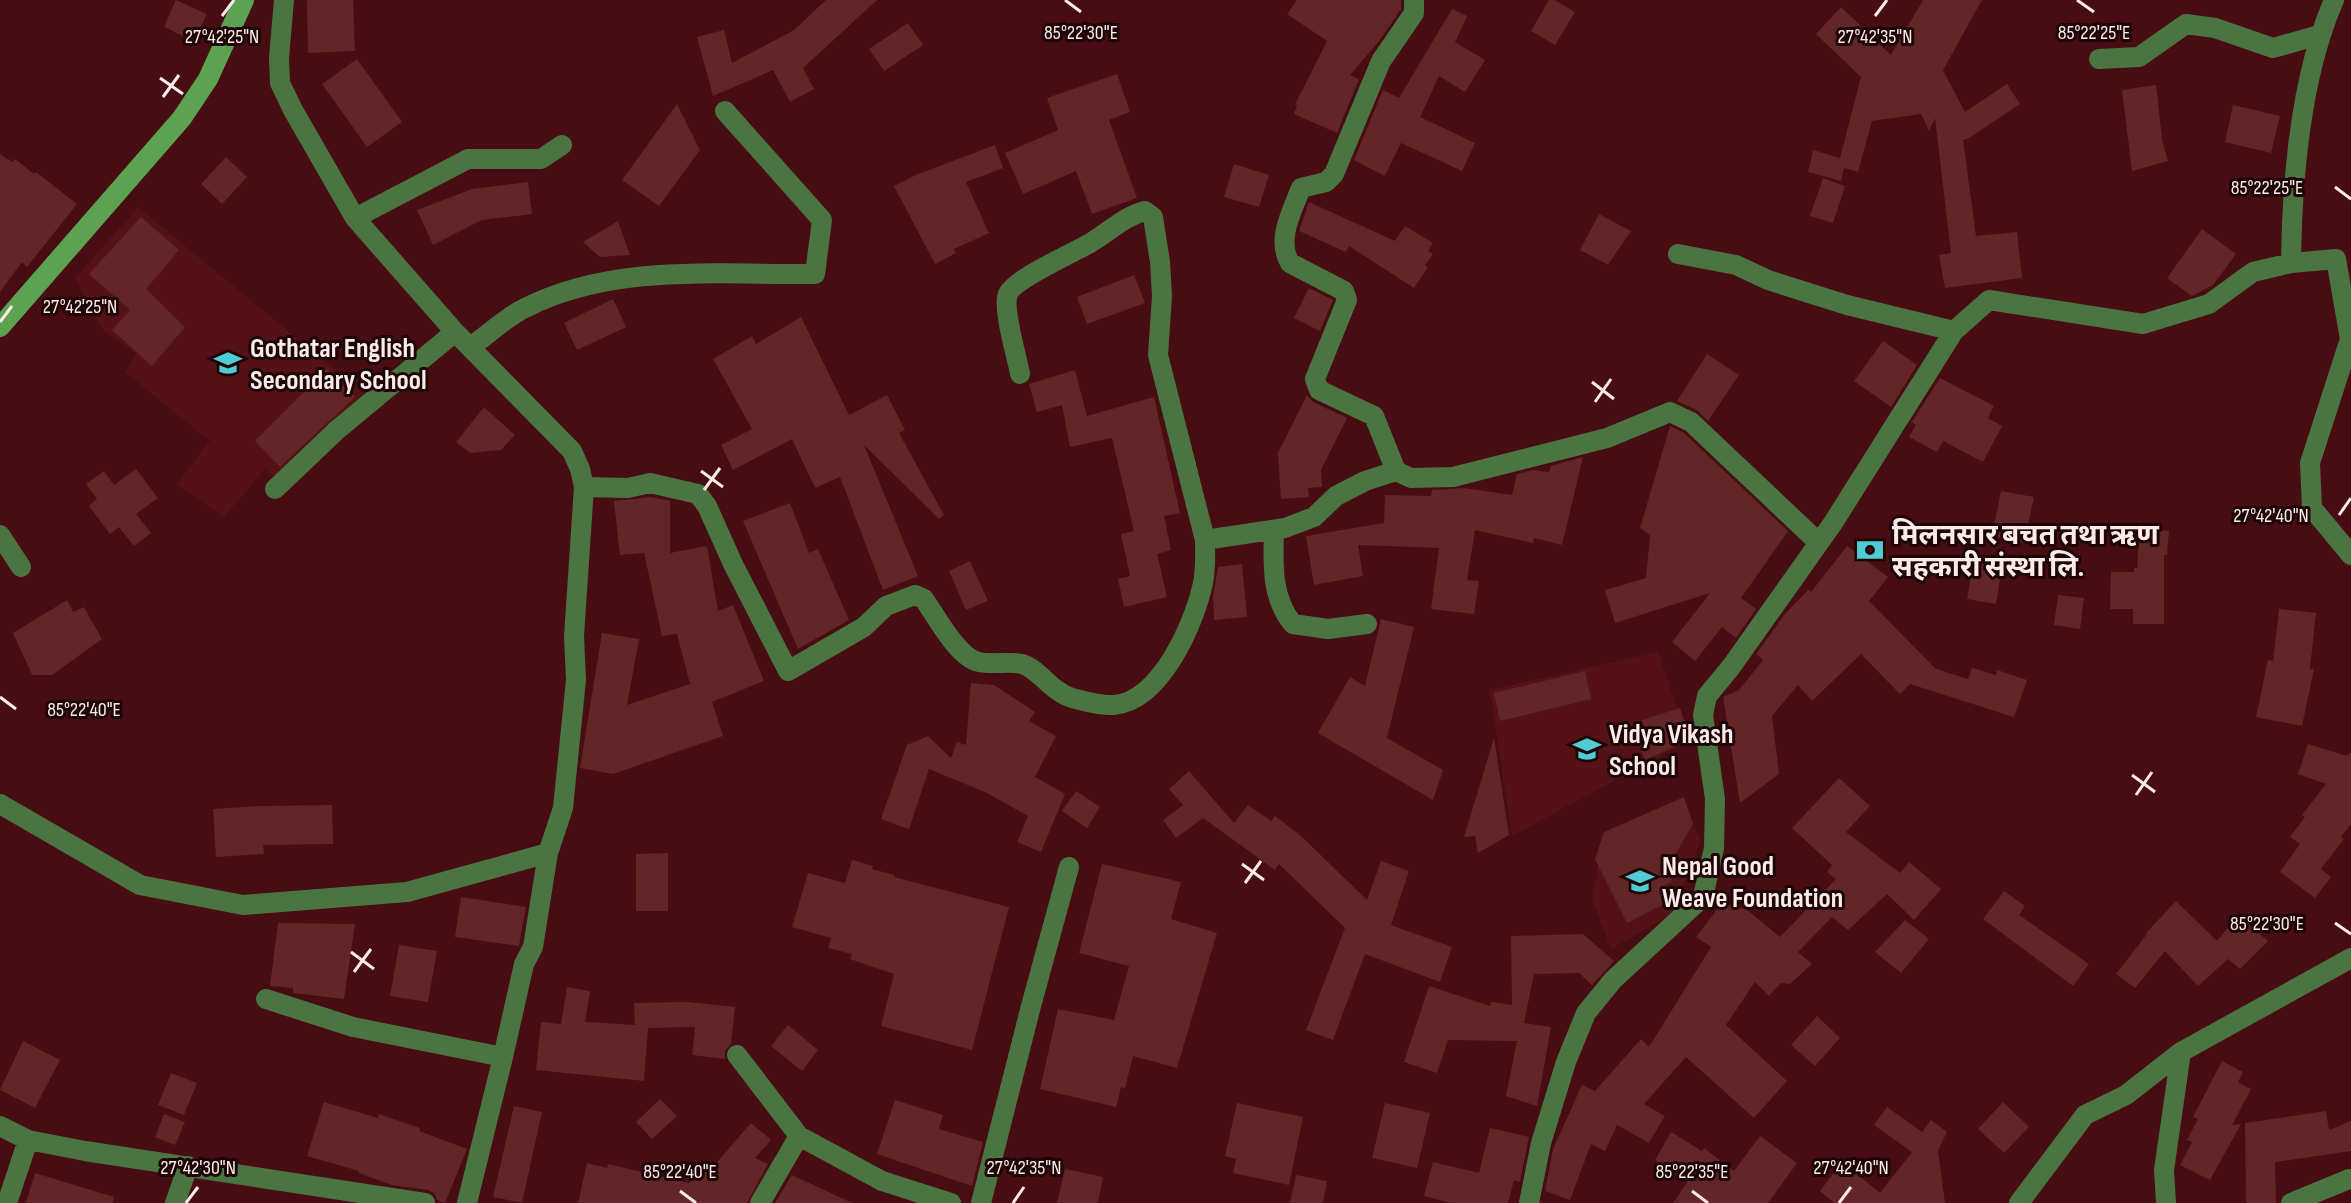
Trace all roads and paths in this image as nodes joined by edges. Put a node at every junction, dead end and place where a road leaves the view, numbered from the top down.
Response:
1 (244, 0) edge
2 (284, 0) edge
3 (1414, 0) edge
4 (2334, 0) edge
5 (2319, 35) junction
6 (2099, 59) dead end
7 (725, 111) dead end
8 (562, 145) dead end
9 (355, 218) junction
10 (1678, 254) dead end
11 (2344, 256) edge
12 (2291, 263) junction
13 (0, 327) edge
14 (1954, 331) junction
15 (455, 332) junction
16 (470, 347) junction
17 (1020, 374) dead end
18 (1396, 471) junction
19 (584, 487) junction
20 (275, 489) dead end
21 (1274, 530) junction
22 (0, 535) edge
23 (1205, 540) junction
24 (1819, 543) junction
25 (2351, 555) edge
26 (21, 567) dead end
27 (1367, 624) dead end
28 (0, 804) edge
29 (548, 853) junction
30 (1069, 867) dead end
31 (2351, 958) edge
32 (266, 999) dead end
33 (2181, 1052) junction
34 (737, 1055) dead end
35 (503, 1057) junction
36 (0, 1126) edge
37 (799, 1136) junction
38 (28, 1140) junction
39 (188, 1166) junction
40 (2349, 1179) dead end
41 (7, 1203) edge
42 (175, 1203) edge
43 (425, 1203) edge
44 (467, 1203) edge
45 (760, 1203) edge
46 (951, 1203) edge
47 (981, 1203) edge
48 (1529, 1203) edge
49 (2019, 1203) edge
50 (2166, 1203) edge
51 (2291, 1203) edge

1 - 13 street
2 - 9 street
3 - 18 street
4 - 5 street
5 - 6 street
5 - 12 street
7 - 16 street
8 - 9 street
9 - 15 street
10 - 14 street
11 - 12 street
11 - 25 street
12 - 14 street
14 - 24 street
15 - 16 street
15 - 20 street
16 - 19 street
17 - 23 street
18 - 21 street
18 - 24 street
19 - 23 street
19 - 29 street
21 - 23 street
21 - 27 street
22 - 26 street
24 - 48 street
28 - 29 street
29 - 35 street
30 - 47 street
31 - 33 street
32 - 35 street
33 - 49 street
33 - 50 street
34 - 37 street
35 - 44 street
36 - 38 street
37 - 45 street
37 - 46 street
38 - 39 street
38 - 41 street
39 - 42 street
39 - 43 street
40 - 51 street

